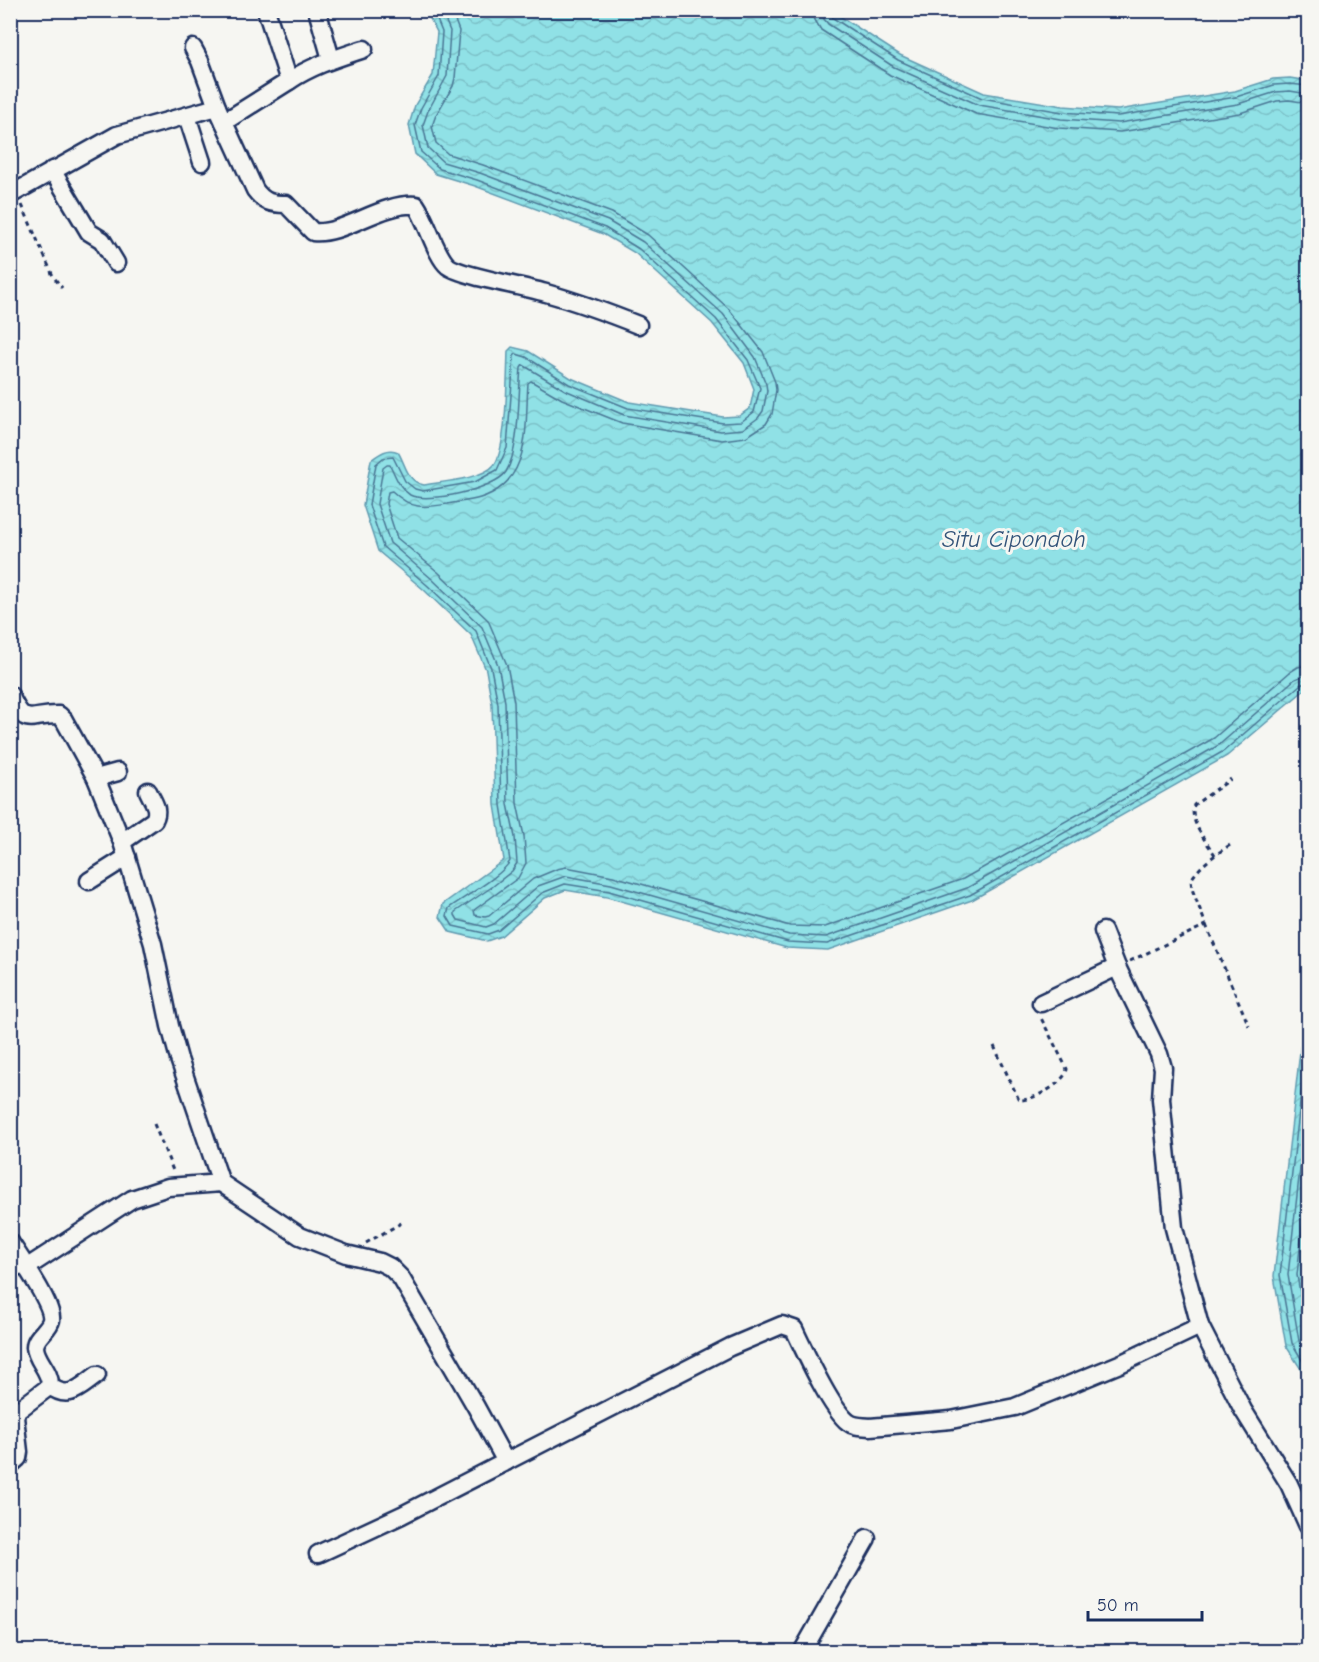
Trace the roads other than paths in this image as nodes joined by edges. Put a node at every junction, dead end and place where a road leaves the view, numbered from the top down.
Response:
1 (266, 10) edge
2 (317, 10) edge
3 (193, 48) dead end
4 (364, 49) dead end
5 (331, 58) junction
6 (289, 81) junction
7 (221, 114) junction
8 (187, 116) junction
9 (202, 162) dead end
10 (52, 170) junction
11 (13, 189) edge
12 (116, 263) dead end
13 (638, 325) dead end
14 (10, 695) edge
15 (118, 772) dead end
16 (96, 778) junction
17 (148, 792) dead end
18 (125, 850) junction
19 (89, 881) dead end
20 (1103, 931) dead end
21 (1117, 967) junction
22 (1041, 1003) road end
23 (220, 1183) junction
24 (10, 1242) edge
25 (20, 1267) edge
26 (1200, 1326) junction
27 (97, 1375) dead end
28 (50, 1386) junction
29 (506, 1462) junction
30 (10, 1465) edge
31 (1308, 1526) edge
32 (867, 1539) dead end
33 (318, 1554) dead end
34 (802, 1652) edge

1 - 6 street
2 - 5 street
3 - 7 street
4 - 5 street
5 - 6 street
6 - 7 street
7 - 8 street
7 - 13 street
8 - 9 street
8 - 10 street
10 - 11 street
10 - 12 street
14 - 16 street
15 - 16 street
16 - 18 street
17 - 18 street
18 - 19 street
18 - 23 street
20 - 21 street
21 - 22 street
21 - 26 street
23 - 25 street
23 - 29 street
24 - 25 street
25 - 28 street
26 - 29 street
26 - 31 street
27 - 28 street
28 - 30 street
29 - 33 street
32 - 34 street

